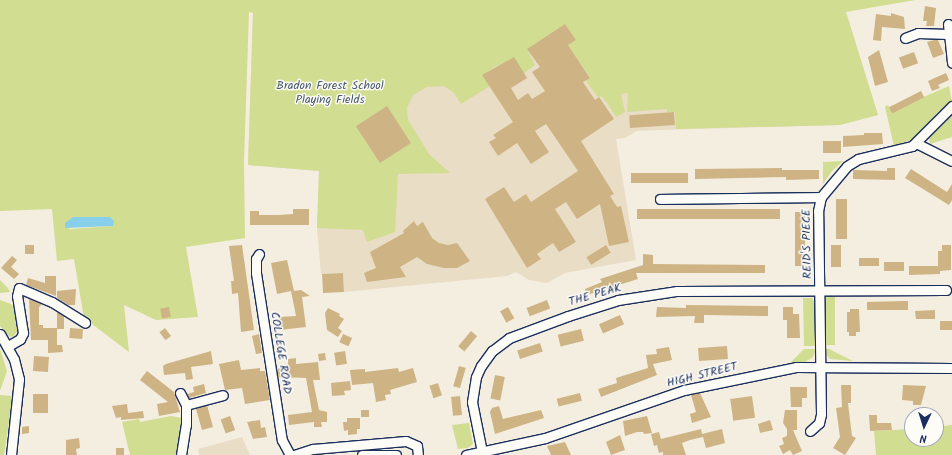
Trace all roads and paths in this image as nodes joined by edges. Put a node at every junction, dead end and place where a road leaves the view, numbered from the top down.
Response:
1 (948, 24) dead end
2 (948, 34) junction
3 (905, 38) dead end
4 (952, 63) edge
5 (952, 106) edge
6 (916, 143) junction
7 (952, 161) edge
8 (821, 197) junction
9 (660, 199) dead end
10 (259, 254) dead end
11 (820, 290) junction
12 (946, 290) dead end
13 (85, 323) dead end
14 (0, 334) edge
15 (8, 346) junction
16 (820, 366) junction
17 (952, 368) edge
18 (180, 393) dead end
19 (223, 395) dead end
20 (186, 405) junction
21 (810, 431) dead end
22 (517, 445) junction
23 (482, 452) junction
24 (11, 455) edge
25 (181, 455) edge
26 (290, 455) edge
27 (294, 455) edge
28 (362, 455) edge
29 (396, 455) edge
30 (418, 455) edge
31 (466, 455) edge
32 (519, 455) edge

1 - 2 street
2 - 3 street
2 - 4 street
5 - 6 street, REID'S PIECE
6 - 7 street
6 - 8 street, REID'S PIECE
8 - 9 street
8 - 11 street, REID'S PIECE
10 - 26 street, COLLEGE ROAD
11 - 12 street, REID'S PIECE
11 - 16 street, REID'S PIECE
11 - 23 street, THE PEAK
13 - 15 street
14 - 15 street
15 - 24 street
16 - 17 street, HIGH STREET
16 - 21 street, REID'S PIECE
16 - 22 street, HIGH STREET
18 - 20 street
19 - 20 street
20 - 25 street
22 - 23 street, HIGH STREET
22 - 32 street
23 - 31 street, HIGH STREET
27 - 30 street
28 - 29 street

